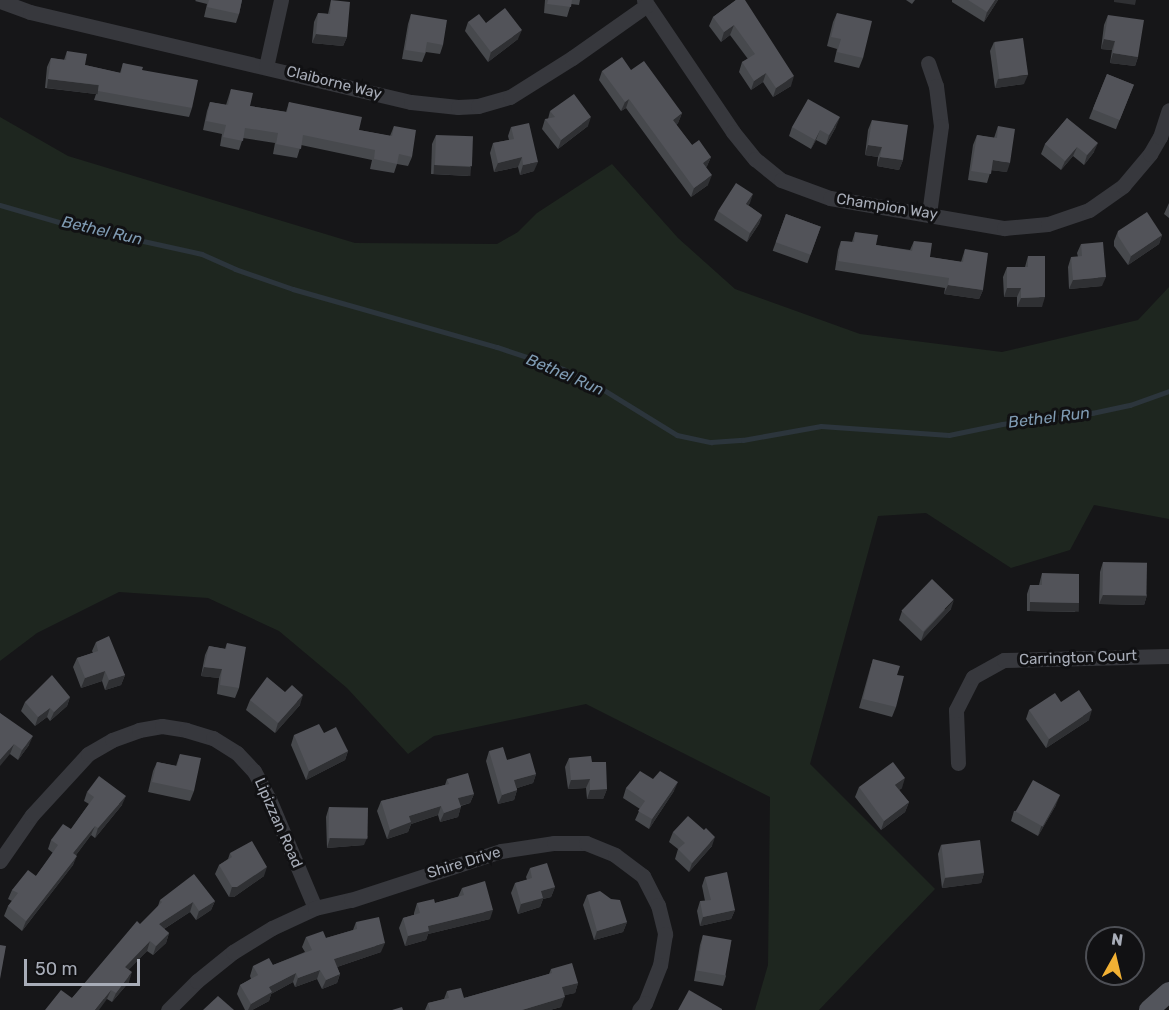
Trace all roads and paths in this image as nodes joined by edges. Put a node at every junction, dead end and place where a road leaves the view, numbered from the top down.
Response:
1 (280, 0) edge
2 (0, 1) edge
3 (645, 2) edge
4 (928, 63) dead end
5 (266, 67) junction
6 (1169, 110) edge
7 (928, 214) junction
8 (1169, 656) edge
9 (958, 764) dead end
10 (0, 861) edge
11 (315, 908) junction
12 (1169, 992) edge
13 (168, 1010) edge
14 (639, 1010) edge
15 (1149, 1010) edge

1 - 5 street
2 - 5 street, Claiborne Way
3 - 5 street, Claiborne Way
3 - 7 street, Champion Way
4 - 7 street
6 - 7 street, Champion Way
8 - 9 street, Carrington Court
10 - 11 street, Lipizzan Road
11 - 13 street, Shire Drive
11 - 14 street, Shire Drive
12 - 15 main road

